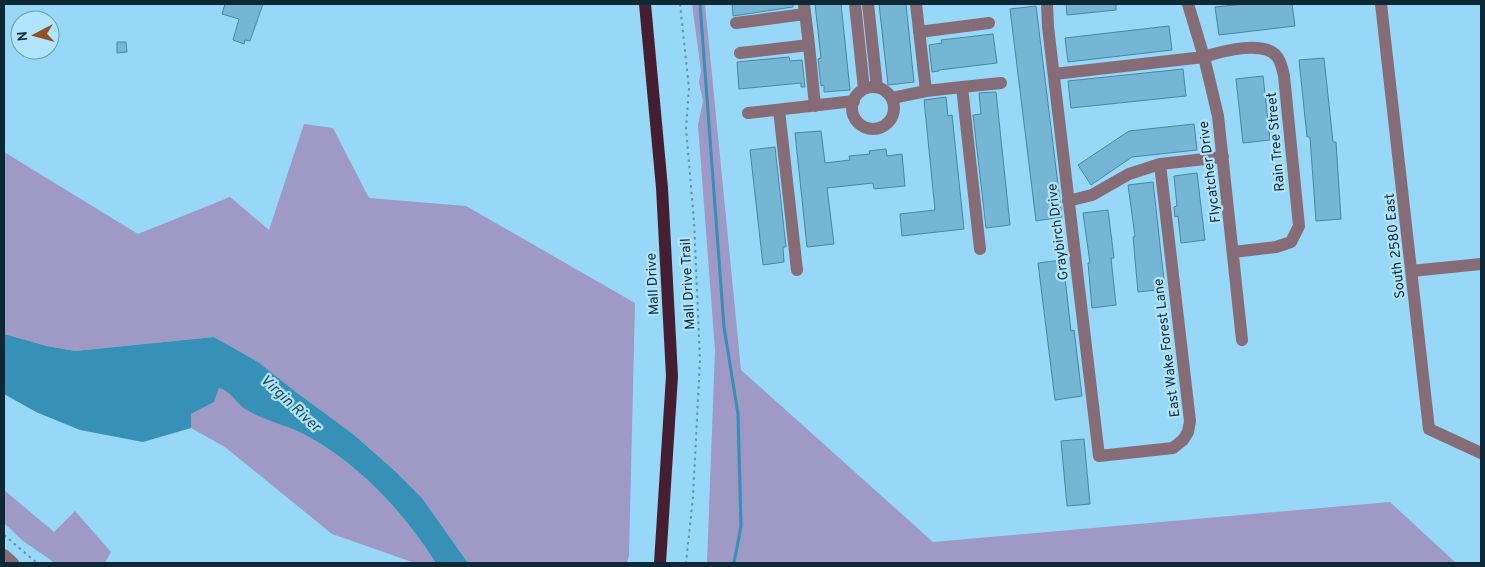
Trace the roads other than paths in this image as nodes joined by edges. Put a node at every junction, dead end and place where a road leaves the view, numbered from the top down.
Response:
1 (645, 4) edge
2 (855, 4) edge
3 (868, 4) edge
4 (916, 4) edge
5 (1047, 4) edge
6 (1188, 4) edge
7 (1381, 4) edge
8 (804, 9) edge
9 (736, 23) dead end
10 (989, 23) dead end
11 (920, 32) junction
12 (808, 45) junction
13 (740, 53) dead end
14 (1204, 57) junction
15 (1054, 74) junction
16 (1001, 83) dead end
17 (962, 87) junction
18 (871, 88) junction
19 (926, 91) junction
20 (892, 98) junction
21 (854, 101) junction
22 (815, 106) junction
23 (779, 110) junction
24 (748, 113) dead end
25 (1223, 157) junction
26 (1160, 164) junction
27 (1068, 201) junction
28 (980, 249) dead end
29 (1233, 252) junction
30 (1481, 264) edge
31 (797, 270) dead end
32 (1412, 271) junction
33 (1242, 340) dead end
34 (1481, 453) edge
35 (1099, 456) joint
36 (4, 555) edge
37 (13, 563) edge
38 (660, 563) edge

1 - 38 main road, Mall Drive
2 - 18 street
3 - 18 street
4 - 11 street
5 - 15 street, Graybirch Drive
6 - 14 street, Flycatcher Drive
7 - 32 street, South 2580 East
8 - 9 street
8 - 12 street
10 - 11 street
11 - 19 street
12 - 13 street
12 - 22 street
14 - 15 street
14 - 25 street, Flycatcher Drive
14 - 29 street, Rain Tree Street
15 - 27 street, Graybirch Drive
16 - 17 street
17 - 19 street
17 - 28 street
18 - 20 street
18 - 21 street
19 - 20 street
20 - 21 street
21 - 22 street
22 - 23 street
23 - 24 street
23 - 31 street
25 - 26 street
25 - 29 street, Flycatcher Drive
26 - 27 street
26 - 35 street, East Wake Forest Lane
27 - 35 street, Graybirch Drive
29 - 33 street, Flycatcher Drive
30 - 32 street
32 - 34 street, South 2580 East
36 - 37 street

